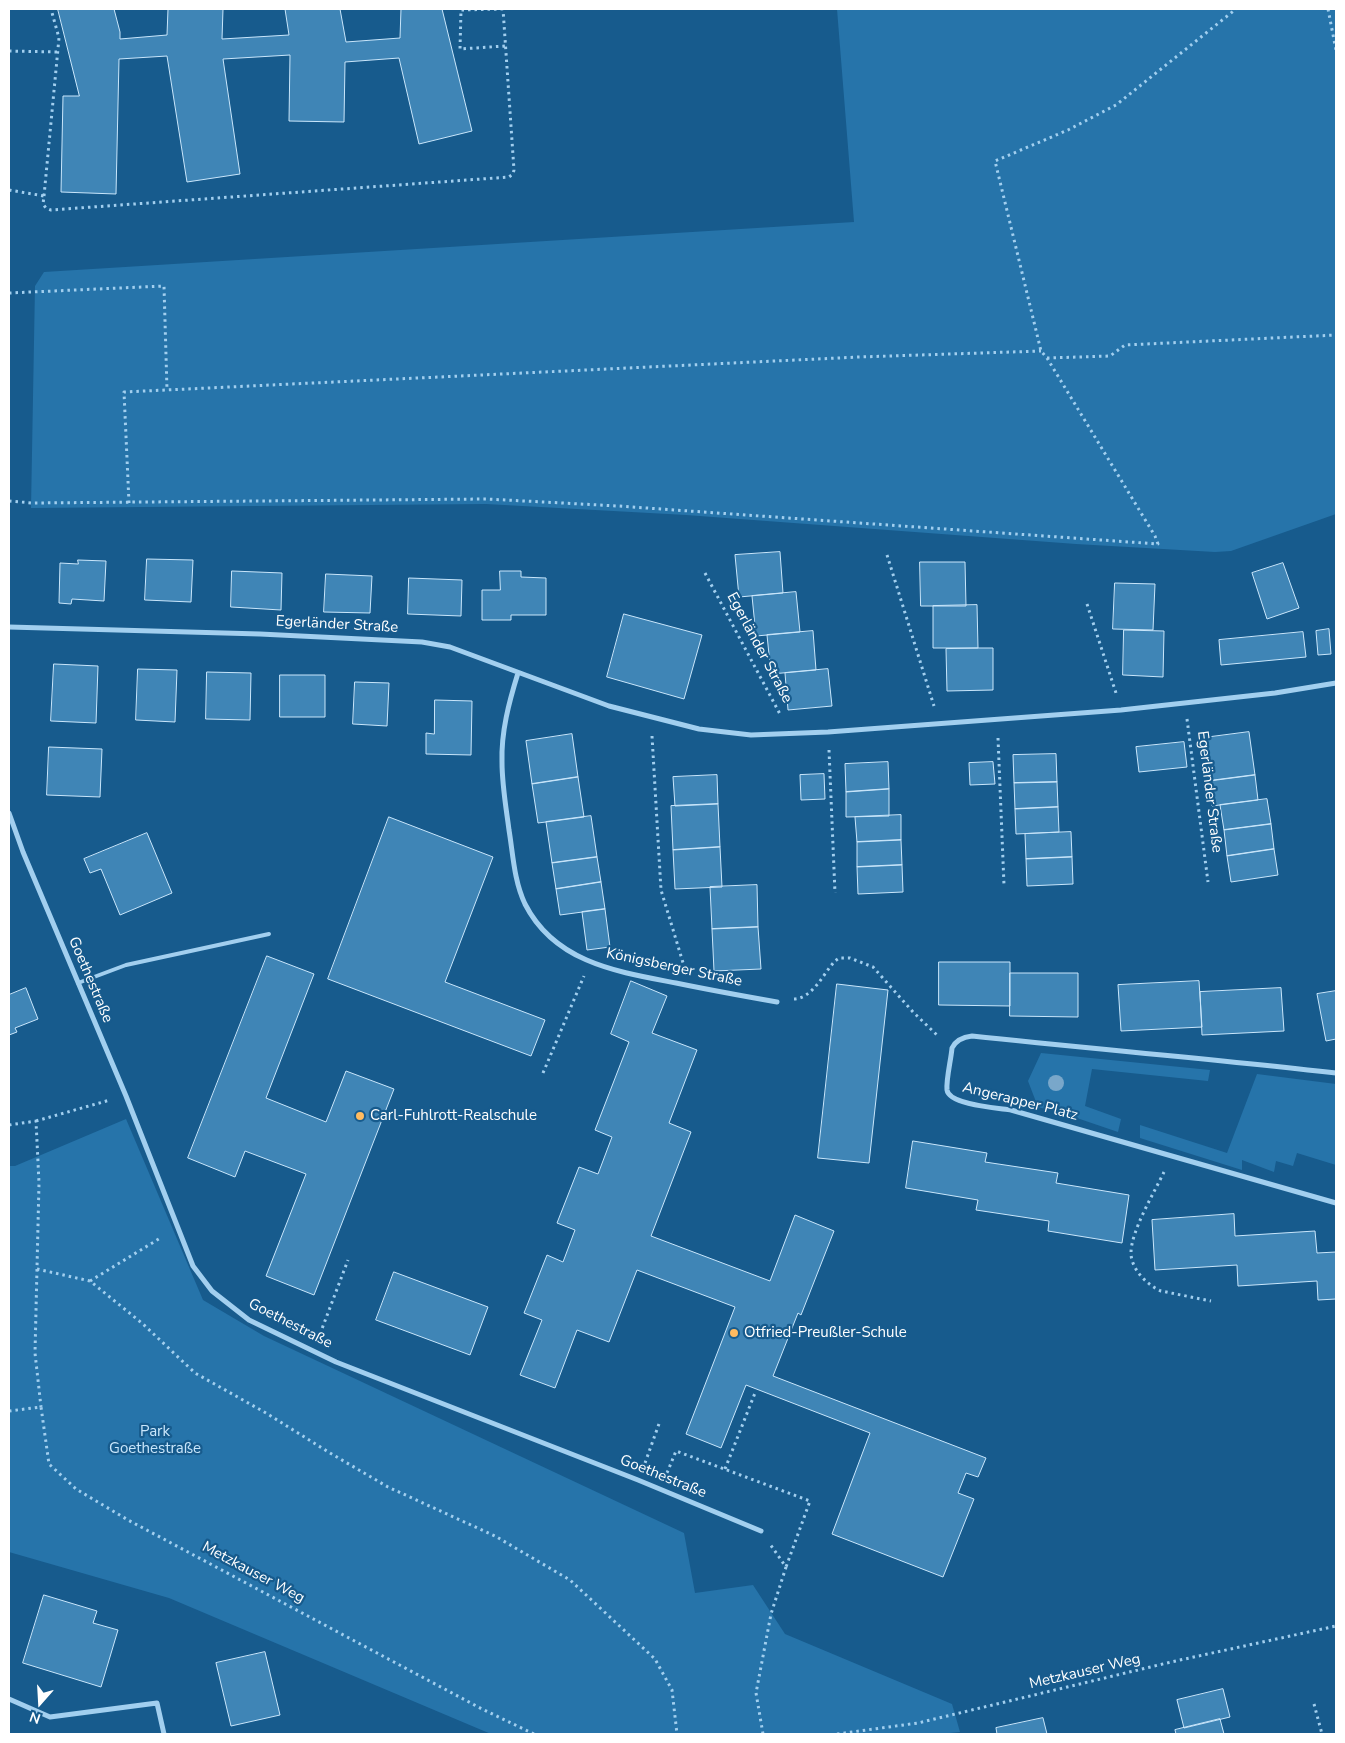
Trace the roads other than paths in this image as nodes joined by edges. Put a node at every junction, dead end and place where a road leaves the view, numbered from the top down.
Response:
1 (9, 627) edge
2 (518, 673) junction
3 (1336, 683) edge
4 (9, 813) edge
5 (268, 934) dead end
6 (78, 983) junction
7 (777, 1002) dead end
8 (1336, 1073) edge
9 (1336, 1203) edge
10 (761, 1531) road end
11 (9, 1699) edge
12 (164, 1734) edge

1 - 2 street, Egerländer Straße
2 - 3 street, Egerländer Straße
2 - 7 street, Königsberger Straße
4 - 6 street, Goethestraße
5 - 6 lane
6 - 10 street, Goethestraße
8 - 9 street, Angerapper Platz
11 - 12 street

